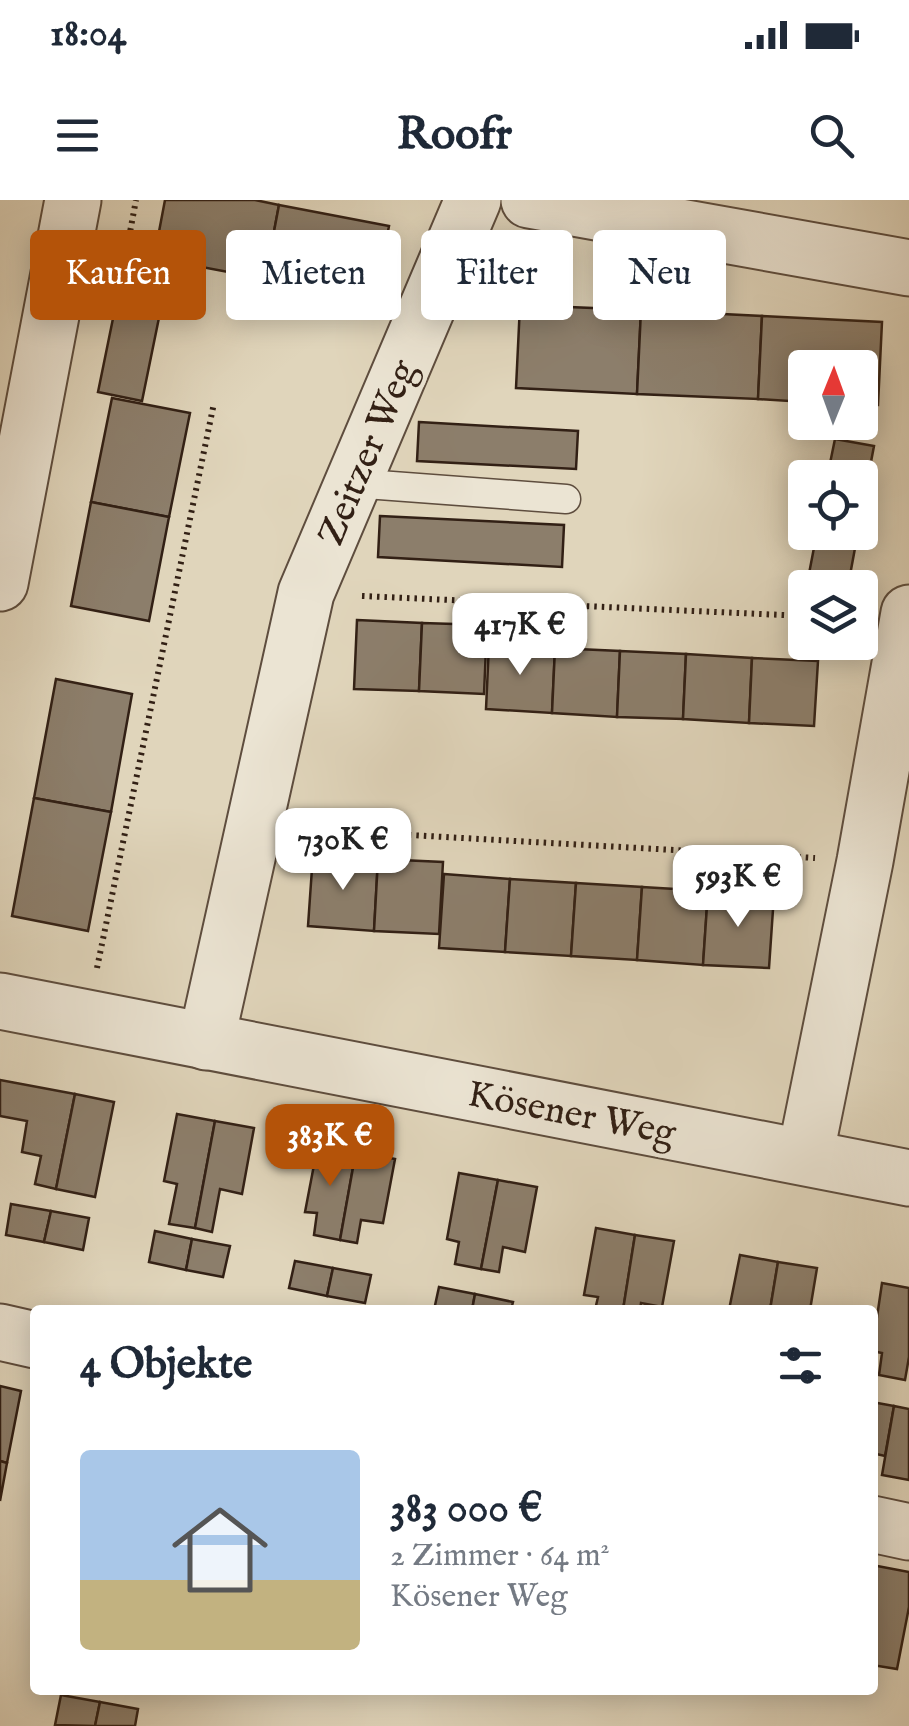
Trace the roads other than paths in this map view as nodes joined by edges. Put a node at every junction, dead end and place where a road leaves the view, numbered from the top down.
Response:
1 (73, 200) edge
2 (473, 200) edge
3 (529, 200) edge
4 (909, 268) edge
5 (352, 483) junction
6 (566, 499) dead end
7 (0, 584) edge
8 (909, 613) edge
9 (0, 1001) edge
10 (206, 1042) junction
11 (805, 1157) junction
12 (909, 1178) edge
13 (0, 1332) edge
14 (30, 1339) edge
15 (878, 1525) edge
16 (909, 1532) edge

1 - 7 street
2 - 5 street, Zeitzer Weg
3 - 4 street
5 - 6 lane
5 - 10 street, Zeitzer Weg
8 - 11 street
9 - 10 street, Kösener Weg
10 - 11 street, Kösener Weg
11 - 12 street, Kösener Weg
13 - 14 street
15 - 16 street

